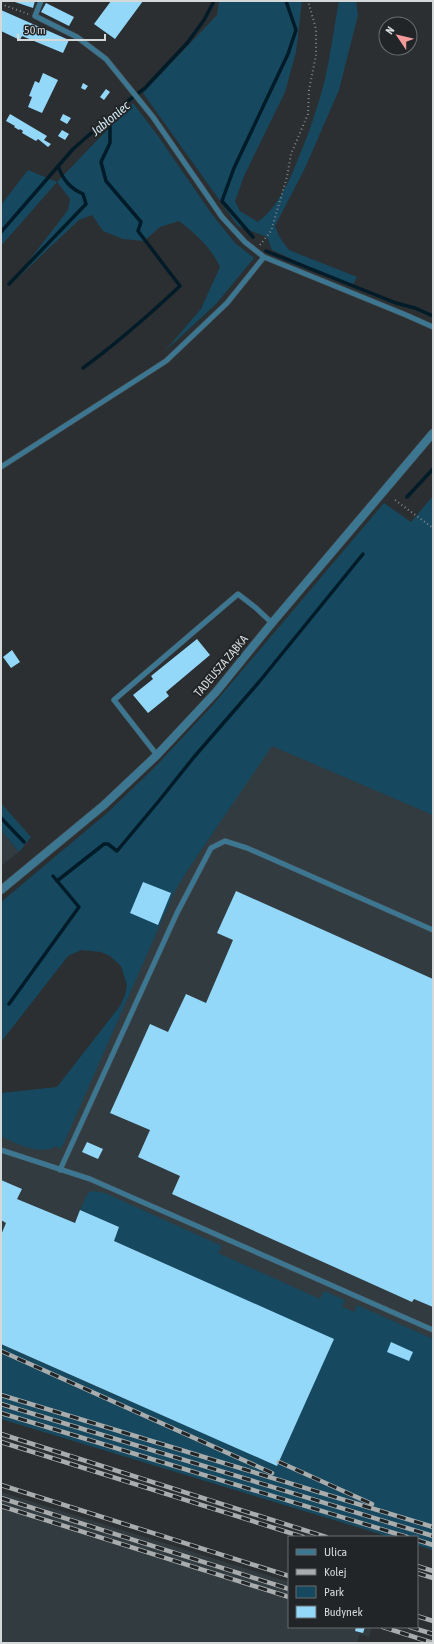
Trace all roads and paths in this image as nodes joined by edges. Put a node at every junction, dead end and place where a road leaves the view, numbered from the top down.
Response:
1 (41, 1) edge
2 (308, 1) edge
3 (1, 4) edge
4 (35, 16) junction
5 (256, 251) junction
6 (264, 257) junction
7 (433, 327) edge
8 (433, 433) edge
9 (1, 467) edge
10 (395, 500) dead end
11 (433, 528) edge
12 (272, 623) junction
13 (157, 755) junction
14 (1, 890) edge
15 (433, 930) edge
16 (1, 1150) edge
17 (60, 1170) junction
18 (433, 1330) edge

1 - 4 lane
2 - 5 path
3 - 4 path
4 - 5 lane
5 - 6 lane
6 - 7 lane
6 - 9 lane
8 - 12 street, TADEUSZA ZĄBKA
10 - 11 path
12 - 13 street, TADEUSZA ZĄBKA
12 - 13 lane
13 - 14 street, TADEUSZA ZĄBKA
15 - 17 lane
16 - 17 lane
17 - 18 lane

